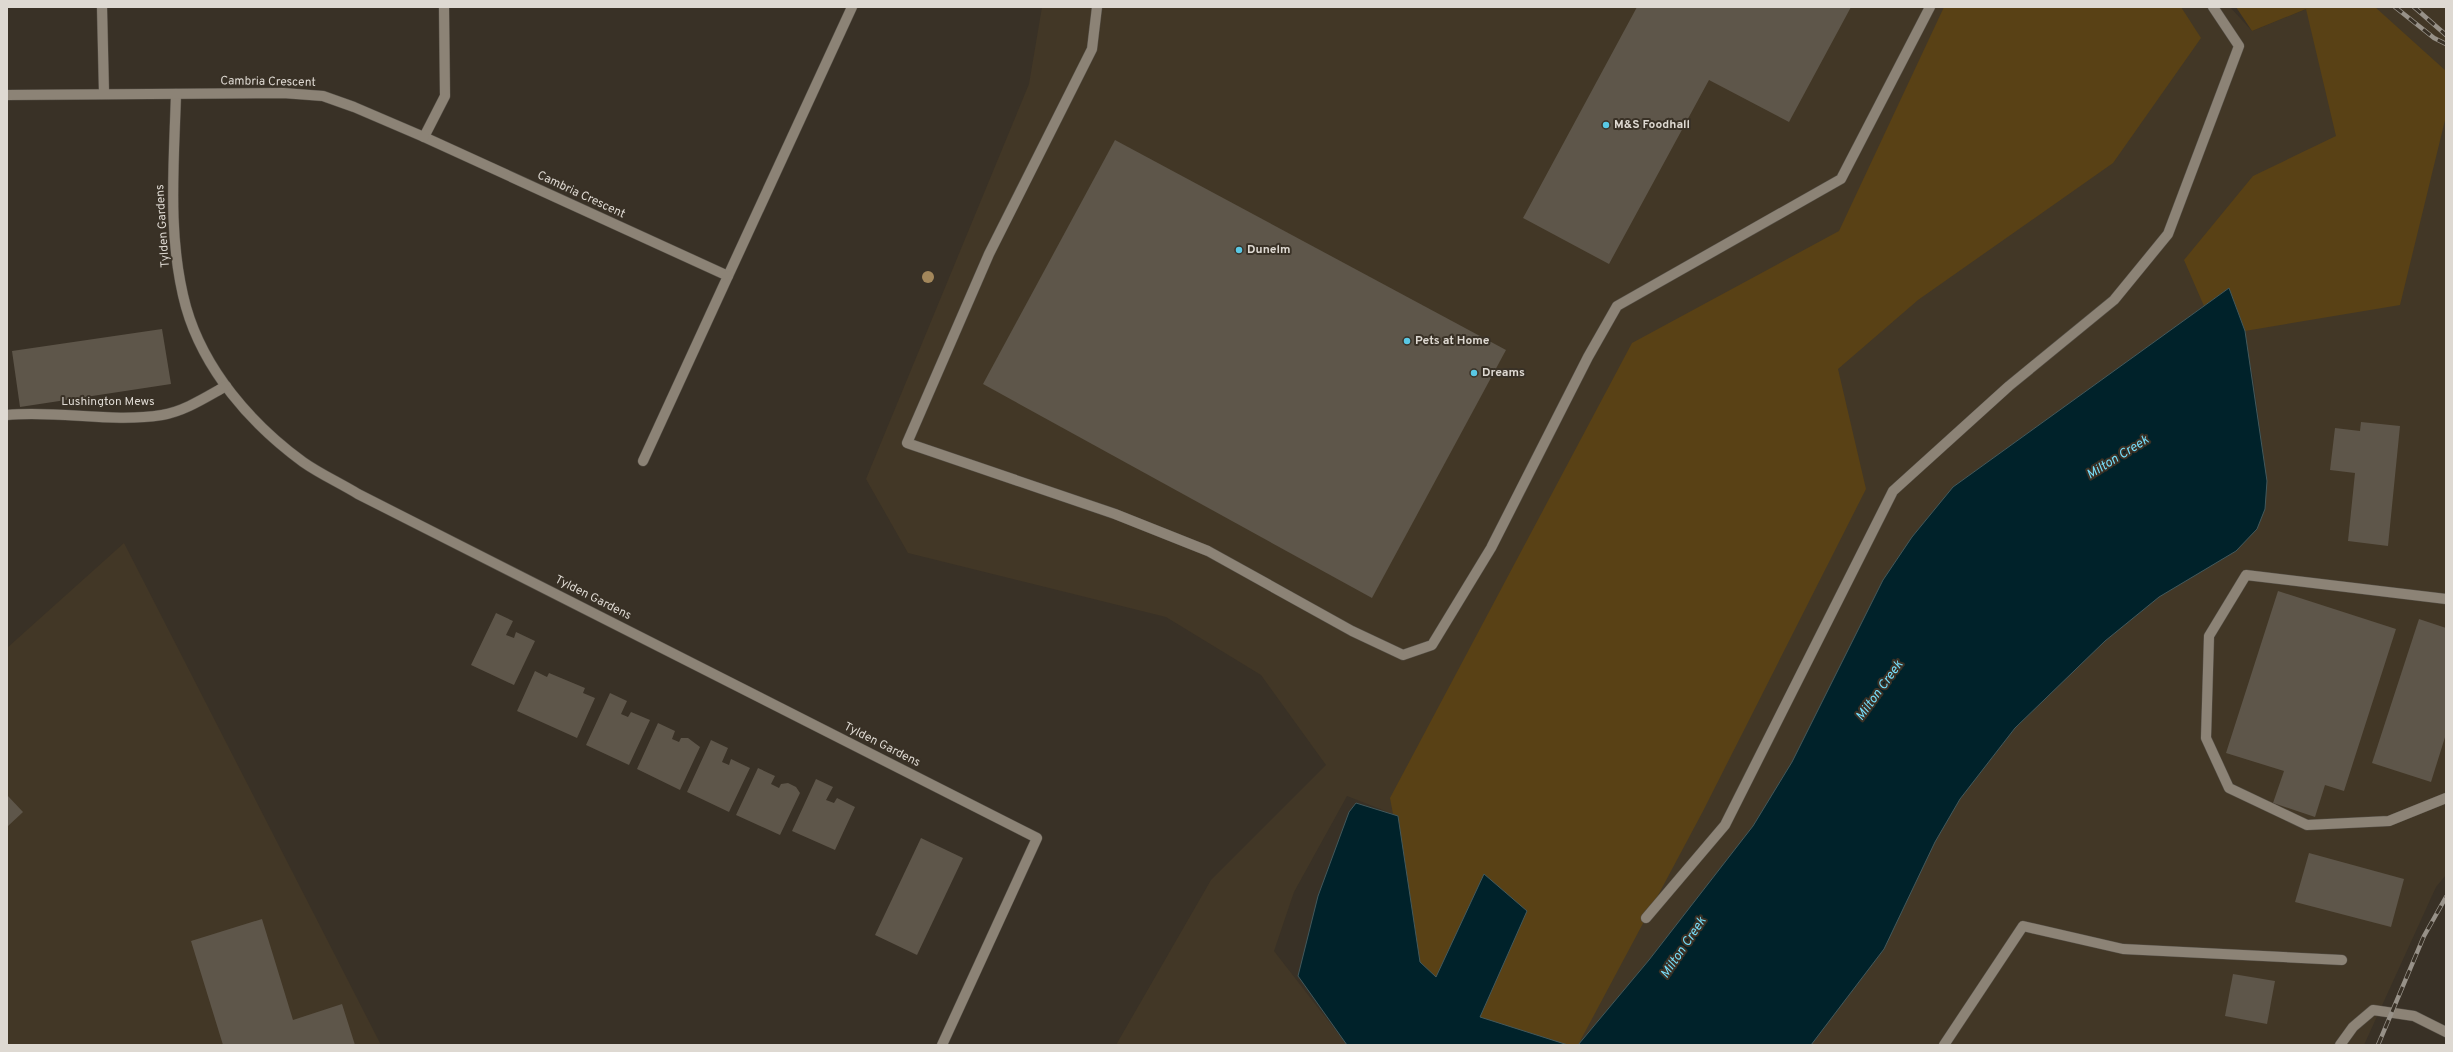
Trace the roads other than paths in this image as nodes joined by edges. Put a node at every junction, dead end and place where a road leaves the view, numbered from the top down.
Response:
1 (102, 7) edge
2 (444, 7) edge
3 (852, 7) edge
4 (1097, 7) edge
5 (1930, 7) edge
6 (2214, 7) edge
7 (104, 93) junction
8 (176, 94) junction
9 (7, 95) edge
10 (424, 137) junction
11 (728, 276) junction
12 (226, 386) junction
13 (7, 415) edge
14 (643, 461) dead end
15 (2446, 599) edge
16 (2446, 798) edge
17 (1646, 918) dead end
18 (2342, 960) dead end
19 (2446, 1032) edge
20 (942, 1045) edge
21 (1944, 1045) edge
22 (2340, 1045) edge

1 - 7 street
2 - 10 street
3 - 11 street
4 - 5 street
6 - 17 street
7 - 8 street, Cambria Crescent
7 - 9 street, Cambria Crescent
8 - 10 street, Cambria Crescent
8 - 12 street, Tylden Gardens
10 - 11 street, Cambria Crescent
11 - 14 street
12 - 13 street, Lushington Mews
12 - 20 street, Tylden Gardens
15 - 16 street
18 - 21 street
19 - 22 street

